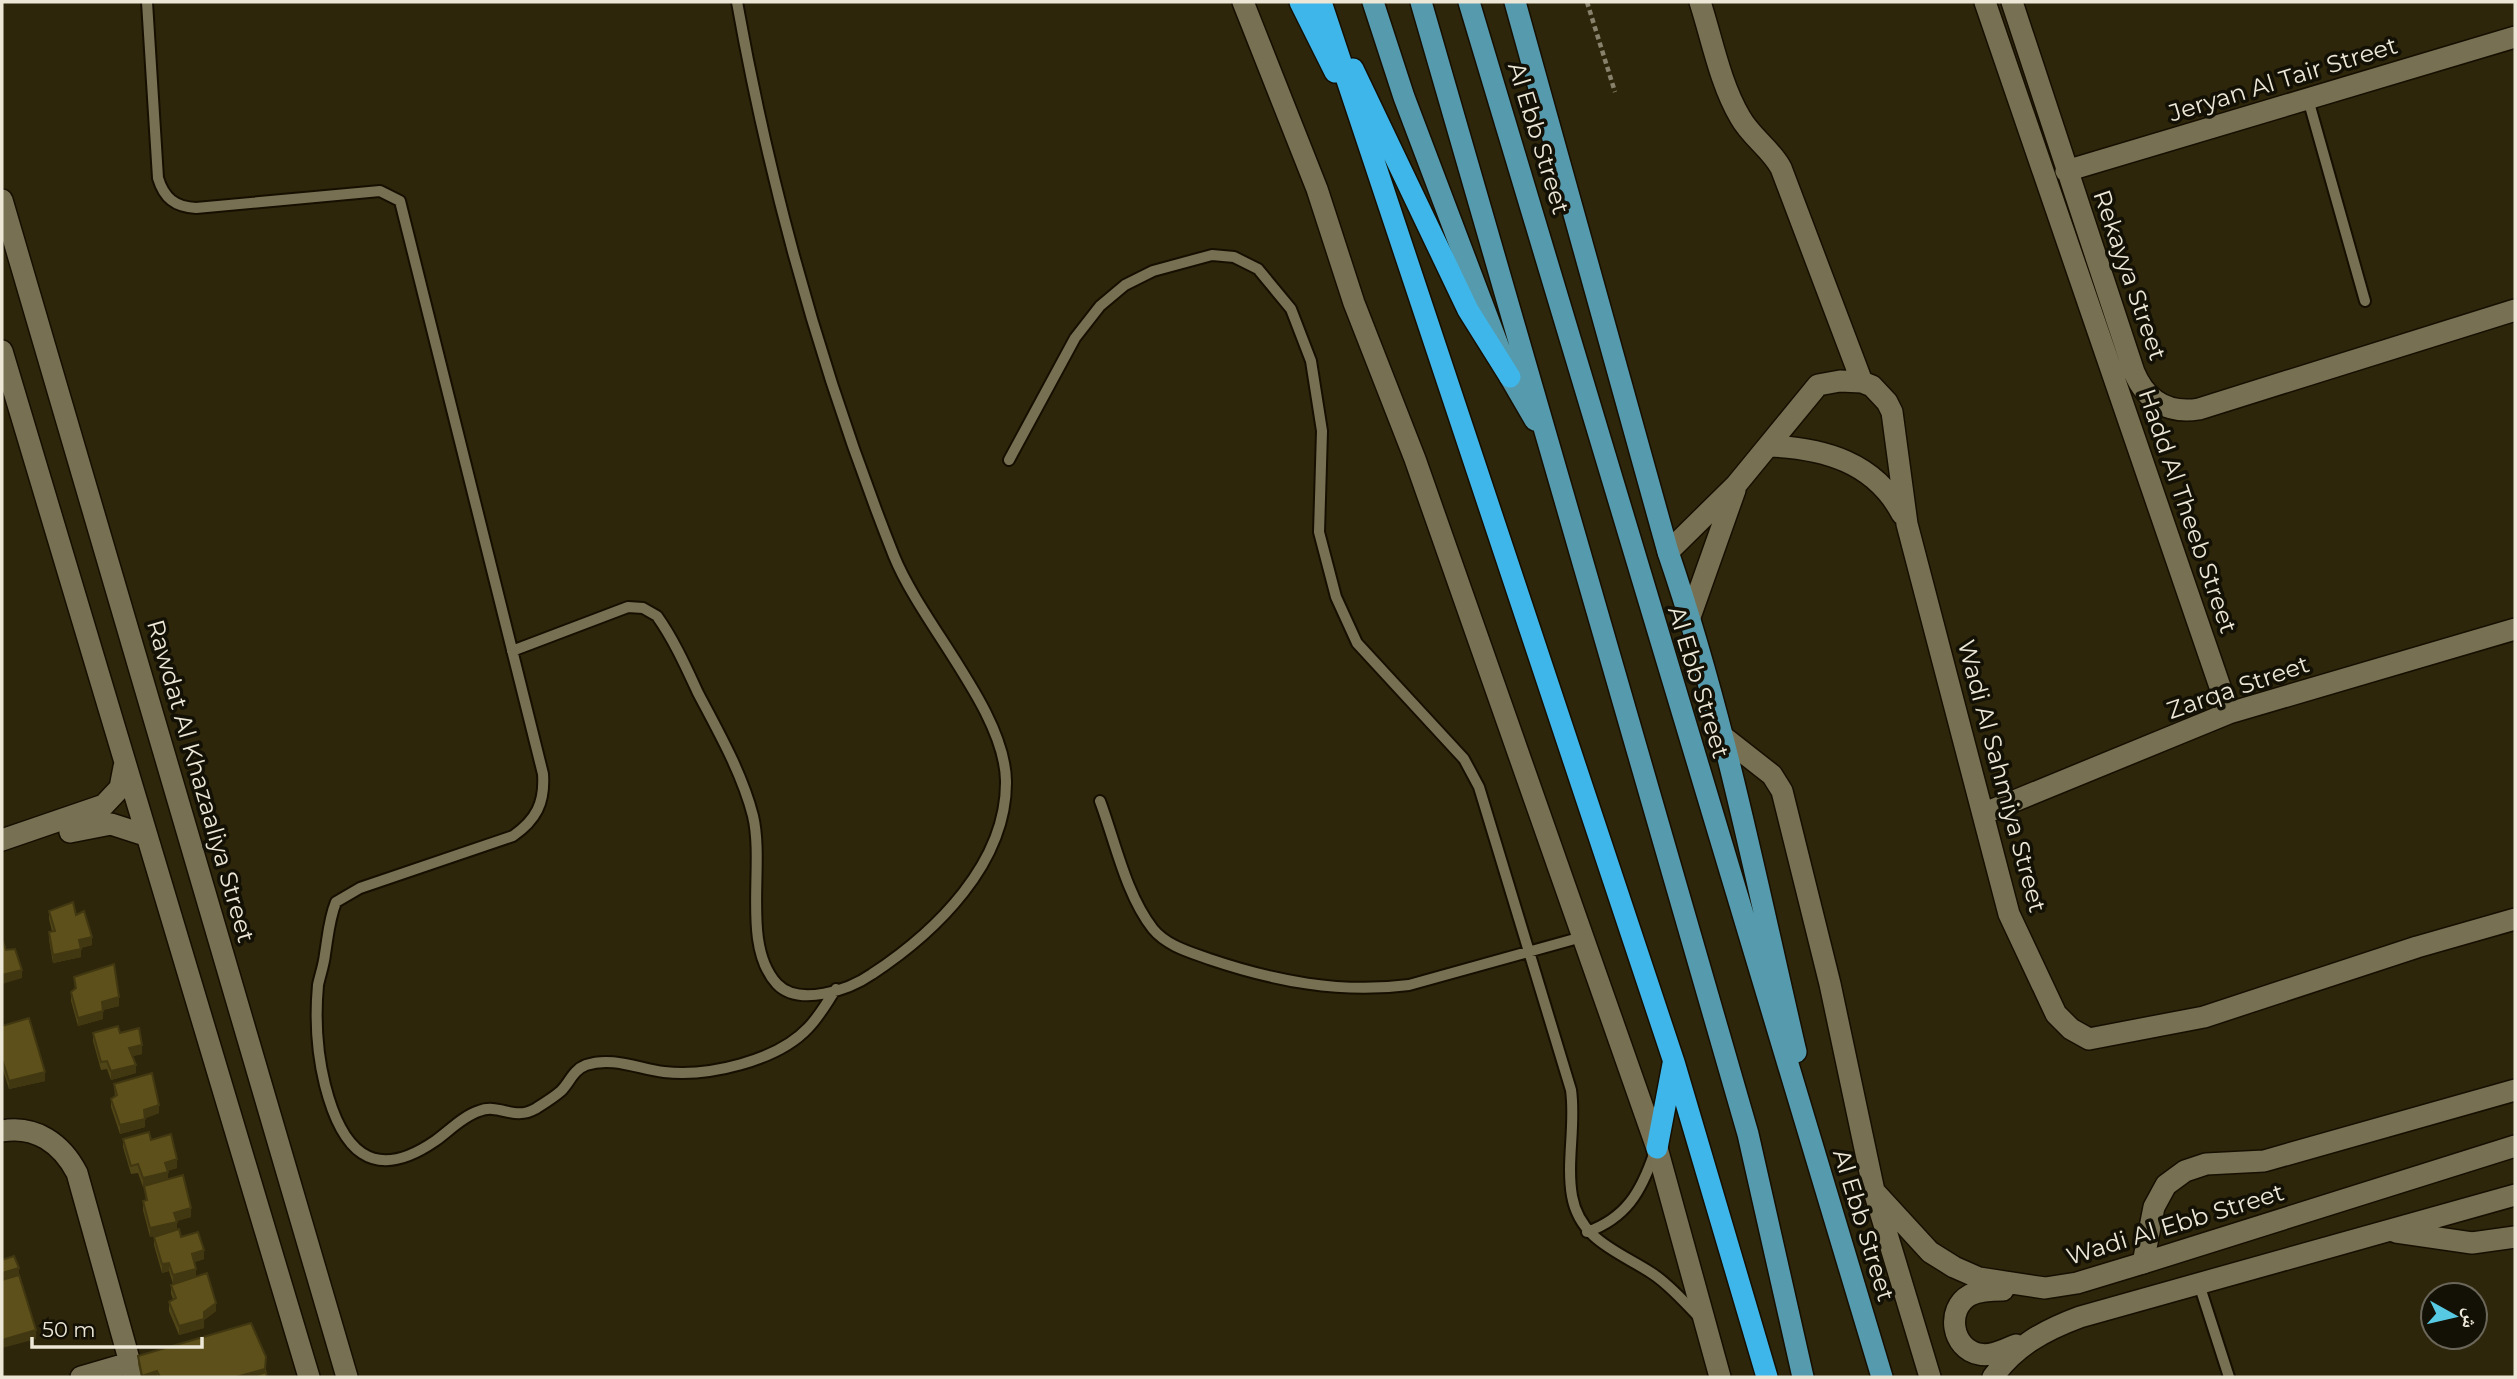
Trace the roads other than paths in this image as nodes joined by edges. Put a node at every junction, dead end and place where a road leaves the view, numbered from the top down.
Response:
1 (147, 2) edge
2 (737, 2) edge
3 (1243, 2) edge
4 (1300, 2) edge
5 (1321, 2) edge
6 (1373, 2) edge
7 (1420, 2) edge
8 (1469, 2) edge
9 (1515, 2) edge
10 (1700, 2) edge
11 (1985, 2) edge
12 (2012, 2) edge
13 (1329, 23) junction
14 (2515, 37) edge
15 (2308, 99) junction
16 (1354, 106) junction
17 (2066, 171) junction
18 (2, 200) edge
19 (2365, 301) dead end
20 (2515, 310) edge
21 (2116, 317) junction
22 (2096, 326) junction
23 (2, 351) edge
24 (1510, 377) junction
25 (1862, 382) junction
26 (1769, 446) junction
27 (1551, 450) junction
28 (1009, 460) dead end
29 (1736, 485) junction
30 (1907, 524) junction
31 (1668, 552) junction
32 (1690, 617) junction
33 (2515, 629) edge
34 (512, 651) junction
35 (2230, 713) junction
36 (1721, 735) junction
37 (124, 765) junction
38 (1100, 801) dead end
39 (1985, 813) junction
40 (145, 835) junction
41 (2, 840) edge
42 (2, 855) edge
43 (2515, 919) edge
44 (1582, 937) junction
45 (1530, 951) junction
46 (836, 989) junction
47 (1674, 1062) junction
48 (2515, 1090) edge
49 (2, 1131) edge
50 (2515, 1146) edge
51 (1657, 1148) junction
52 (1874, 1191) junction
53 (2515, 1195) edge
54 (1835, 1214) junction
55 (2391, 1231) junction
56 (1587, 1232) junction
57 (2515, 1237) edge
58 (2143, 1263) junction
59 (2199, 1284) junction
60 (2029, 1288) junction
61 (1704, 1323) junction
62 (2034, 1338) junction
63 (132, 1370) edge
64 (81, 1377) edge
65 (309, 1377) edge
66 (347, 1377) edge
67 (1720, 1377) edge
68 (1766, 1377) edge
69 (1803, 1377) edge
70 (1882, 1377) edge
71 (1930, 1377) edge
72 (1993, 1377) edge
73 (2229, 1377) edge

1 - 34 lane
2 - 46 lane
3 - 44 street
4 - 16 highway
5 - 13 highway
6 - 24 main road
7 - 27 main road
8 - 54 main road, Al Ebb Street
9 - 31 main road
10 - 25 street, Wadi Al Sahmiya Street
11 - 22 street, Hadd Al Theeb Street
12 - 17 street, Rekayya Street
13 - 16 highway
13 - 24 highway
14 - 15 street, Jeryan Al Tair Street
15 - 17 street, Jeryan Al Tair Street
15 - 19 lane
16 - 47 highway
17 - 21 street, Rekayya Street
18 - 66 street, Rawdat Al Khazaaliya Street
20 - 21 street, Rekayya Street
21 - 22 street
22 - 35 street, Hadd Al Theeb Street
23 - 37 street
24 - 27 main road
25 - 26 street
25 - 30 street, Wadi Al Sahmiya Street
26 - 29 street
26 - 30 street, Wadi Al Sahmiya Street
27 - 69 main road
28 - 45 lane
29 - 31 street
29 - 32 street
30 - 39 street, Wadi Al Sahmiya Street
31 - 32 main road
32 - 36 main road
33 - 35 street, Zarqa Street
34 - 46 lane
34 - 46 lane
35 - 39 street, Zarqa Street
36 - 52 street, Al Ebb Street
36 - 54 main road
37 - 40 street
37 - 41 street
38 - 45 lane
39 - 43 street, Wadi Al Sahmiya Street
40 - 42 street
40 - 65 street
44 - 45 lane
44 - 51 street
45 - 56 lane
47 - 51 highway
47 - 68 highway
48 - 58 street
49 - 63 street
50 - 58 street, Wadi Al Ebb Street
51 - 56 lane
51 - 61 street
52 - 60 street, Wadi Al Ebb Street
52 - 71 street, Al Ebb Street
53 - 55 street
54 - 70 main road, Al Ebb Street
55 - 57 street
55 - 59 street
56 - 61 lane
58 - 60 street, Wadi Al Ebb Street
59 - 62 street
59 - 73 lane
60 - 62 street
61 - 67 street
62 - 72 street
63 - 64 street

